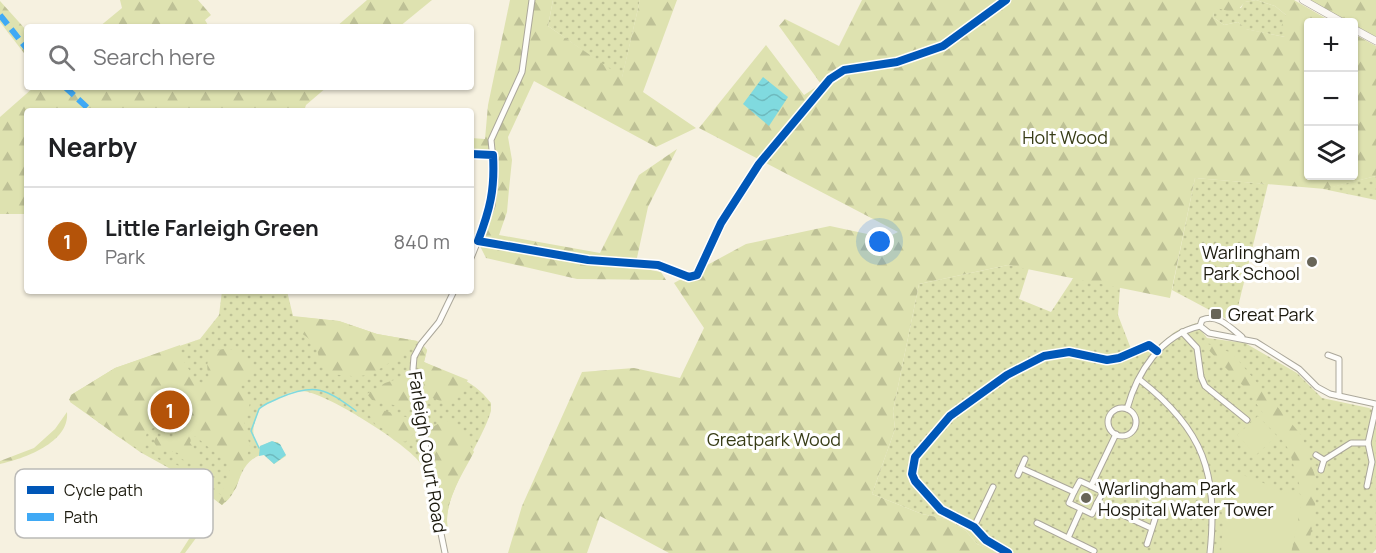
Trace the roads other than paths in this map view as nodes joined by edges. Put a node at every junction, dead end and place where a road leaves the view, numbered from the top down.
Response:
1 (532, 0) edge
2 (1303, 0) edge
3 (1335, 18) edge
4 (1358, 32) edge
5 (1376, 41) edge
6 (474, 251) edge
7 (453, 294) edge
8 (1200, 326) junction
9 (1182, 332) junction
10 (1244, 338) junction
11 (1157, 351) junction
12 (1328, 356) dead end
13 (1339, 359) junction
14 (1348, 360) dead end
15 (1140, 380) junction
16 (1339, 396) junction
17 (1376, 405) edge
18 (1127, 409) junction
19 (1247, 420) dead end
20 (1116, 434) junction
21 (1368, 443) junction
22 (1316, 455) dead end
23 (1025, 459) dead end
24 (1324, 460) junction
25 (1022, 468) junction
26 (1321, 470) dead end
27 (1018, 475) dead end
28 (1091, 486) junction
29 (1367, 486) dead end
30 (993, 487) dead end
31 (1074, 492) junction
32 (1097, 503) junction
33 (1082, 509) junction
34 (1155, 519) dead end
35 (1037, 523) dead end
36 (974, 527) junction
37 (1151, 528) junction
38 (1068, 537) junction
39 (1147, 544) dead end
40 (1094, 551) dead end
41 (445, 553) edge
42 (1008, 553) edge
43 (1210, 553) edge

1 - 6 street
2 - 3 street
4 - 5 street
7 - 41 street, Farleigh Court Road
8 - 9 street
8 - 10 street
8 - 10 street
9 - 11 street
9 - 19 street
10 - 16 street
11 - 15 street
11 - 36 street
12 - 13 street
13 - 14 street
13 - 16 street
15 - 18 street
15 - 43 street
16 - 17 street
17 - 21 street
18 - 20 street
18 - 20 street
20 - 28 street
21 - 24 street
21 - 29 street
22 - 24 street
23 - 25 street
24 - 26 street
25 - 27 street
25 - 31 street
28 - 31 street
28 - 32 street
30 - 36 street
31 - 33 street
32 - 33 street
32 - 37 street
33 - 38 street
34 - 37 street
35 - 38 street
36 - 42 street
37 - 39 street
38 - 40 street

